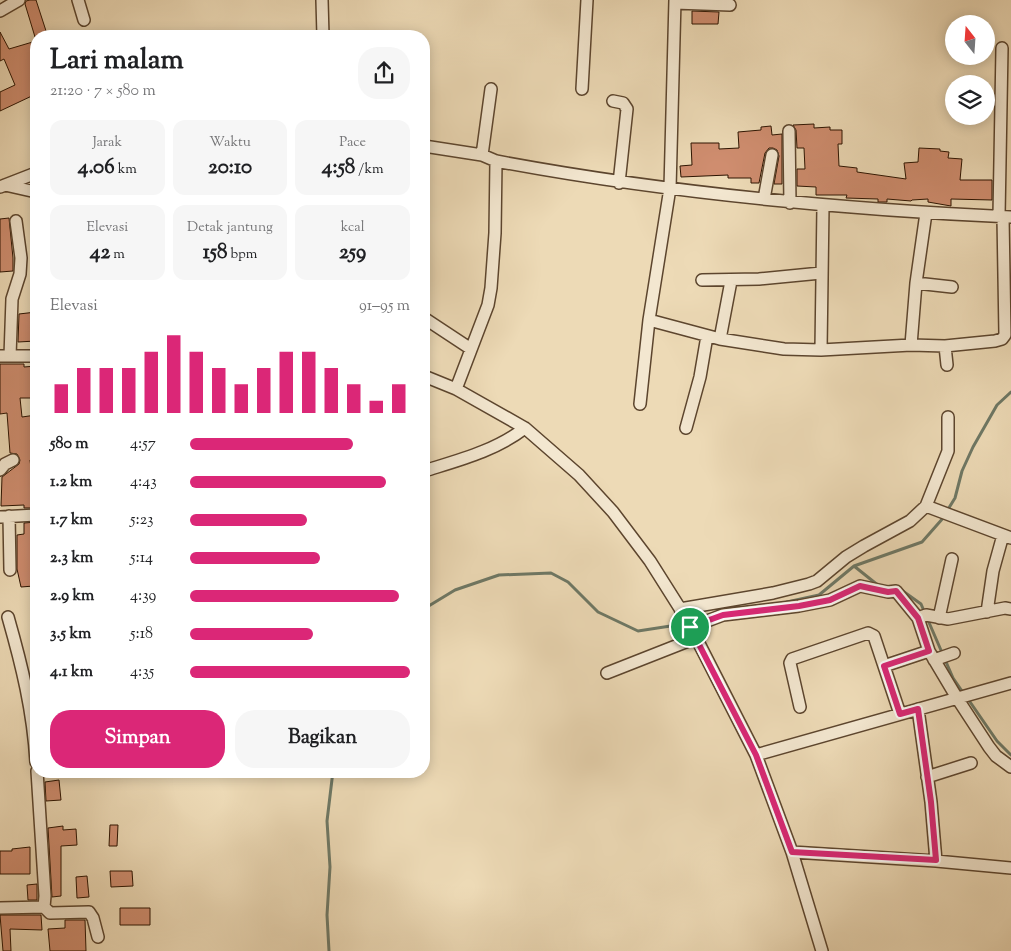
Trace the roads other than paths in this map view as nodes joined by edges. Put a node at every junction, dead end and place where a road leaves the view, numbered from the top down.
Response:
1 (18, 0) edge
2 (78, 0) edge
3 (322, 0) edge
4 (587, 0) edge
5 (675, 1) edge
6 (730, 5) dead end
7 (0, 11) edge
8 (84, 20) dead end
9 (323, 30) edge
10 (1002, 48) dead end
11 (491, 89) dead end
12 (582, 89) dead end
13 (613, 101) dead end
14 (789, 131) dead end
15 (430, 147) edge
16 (482, 155) junction
17 (772, 155) dead end
18 (496, 161) junction
19 (30, 175) edge
20 (619, 183) junction
21 (2, 186) edge
22 (670, 188) junction
23 (30, 191) edge
24 (764, 199) junction
25 (790, 203) junction
26 (823, 206) junction
27 (926, 213) junction
28 (1004, 217) edge
29 (16, 221) dead end
30 (822, 273) junction
31 (702, 280) dead end
32 (731, 280) junction
33 (916, 283) junction
34 (952, 287) dead end
35 (649, 320) junction
36 (430, 322) edge
37 (707, 336) junction
38 (720, 339) junction
39 (911, 345) junction
40 (945, 346) junction
41 (471, 349) junction
42 (822, 350) junction
43 (5, 356) edge
44 (30, 356) edge
45 (947, 365) dead end
46 (430, 378) edge
47 (456, 389) junction
48 (640, 404) dead end
49 (948, 417) dead end
50 (525, 428) junction
51 (686, 428) dead end
52 (13, 460) dead end
53 (430, 469) edge
54 (0, 470) edge
55 (926, 506) junction
56 (30, 515) edge
57 (4, 517) edge
58 (1007, 537) edge
59 (952, 559) dead end
60 (10, 570) dead end
61 (1011, 609) edge
62 (987, 612) junction
63 (8, 617) dead end
64 (921, 617) junction
65 (939, 618) junction
66 (688, 623) junction
67 (940, 655) junction
68 (884, 666) junction
69 (607, 673) dead end
70 (1011, 683) edge
71 (963, 697) junction
72 (30, 704) edge
73 (800, 707) dead end
74 (918, 709) junction
75 (900, 714) junction
76 (756, 755) junction
77 (972, 763) dead end
78 (1011, 767) edge
79 (927, 777) junction
80 (37, 778) edge
81 (792, 852) junction
82 (936, 860) junction
83 (1011, 868) edge
84 (44, 907) junction
85 (0, 908) edge
86 (98, 937) dead end
87 (822, 951) edge

1 - 7 street
2 - 8 street
3 - 9 street
4 - 12 street
5 - 6 street
5 - 22 street
10 - 28 street
11 - 16 street
13 - 20 street
14 - 25 street
15 - 16 street
16 - 18 street
17 - 24 street
18 - 20 street
18 - 41 street
19 - 21 street
20 - 22 street
21 - 23 street
22 - 24 street
22 - 35 street
24 - 25 street
25 - 26 street
26 - 27 street
26 - 30 street
27 - 28 street
27 - 33 street
28 - 40 street
29 - 43 street
30 - 32 street
30 - 42 street
31 - 32 street
32 - 38 street
33 - 34 street
33 - 39 street
35 - 37 street
35 - 48 street
36 - 41 street
37 - 38 street
37 - 51 street
38 - 42 street
39 - 40 street
39 - 42 street
40 - 45 street
41 - 47 street
43 - 44 street
46 - 47 street
47 - 50 street
49 - 55 street
50 - 53 street
50 - 66 street
52 - 54 street
55 - 58 street
55 - 66 street
56 - 57 street
57 - 60 street
58 - 62 street
59 - 65 street
61 - 62 street
62 - 65 street
63 - 72 street
64 - 65 street
64 - 66 street
64 - 67 street
66 - 69 street
66 - 76 street
67 - 68 street
67 - 71 street
68 - 73 street
68 - 75 street
70 - 71 street
71 - 74 street
71 - 78 street
74 - 75 street
74 - 79 street
75 - 76 street
76 - 81 street
77 - 79 street
79 - 82 street
80 - 84 street
81 - 82 street
81 - 87 street
82 - 83 street
84 - 85 street
84 - 86 street

